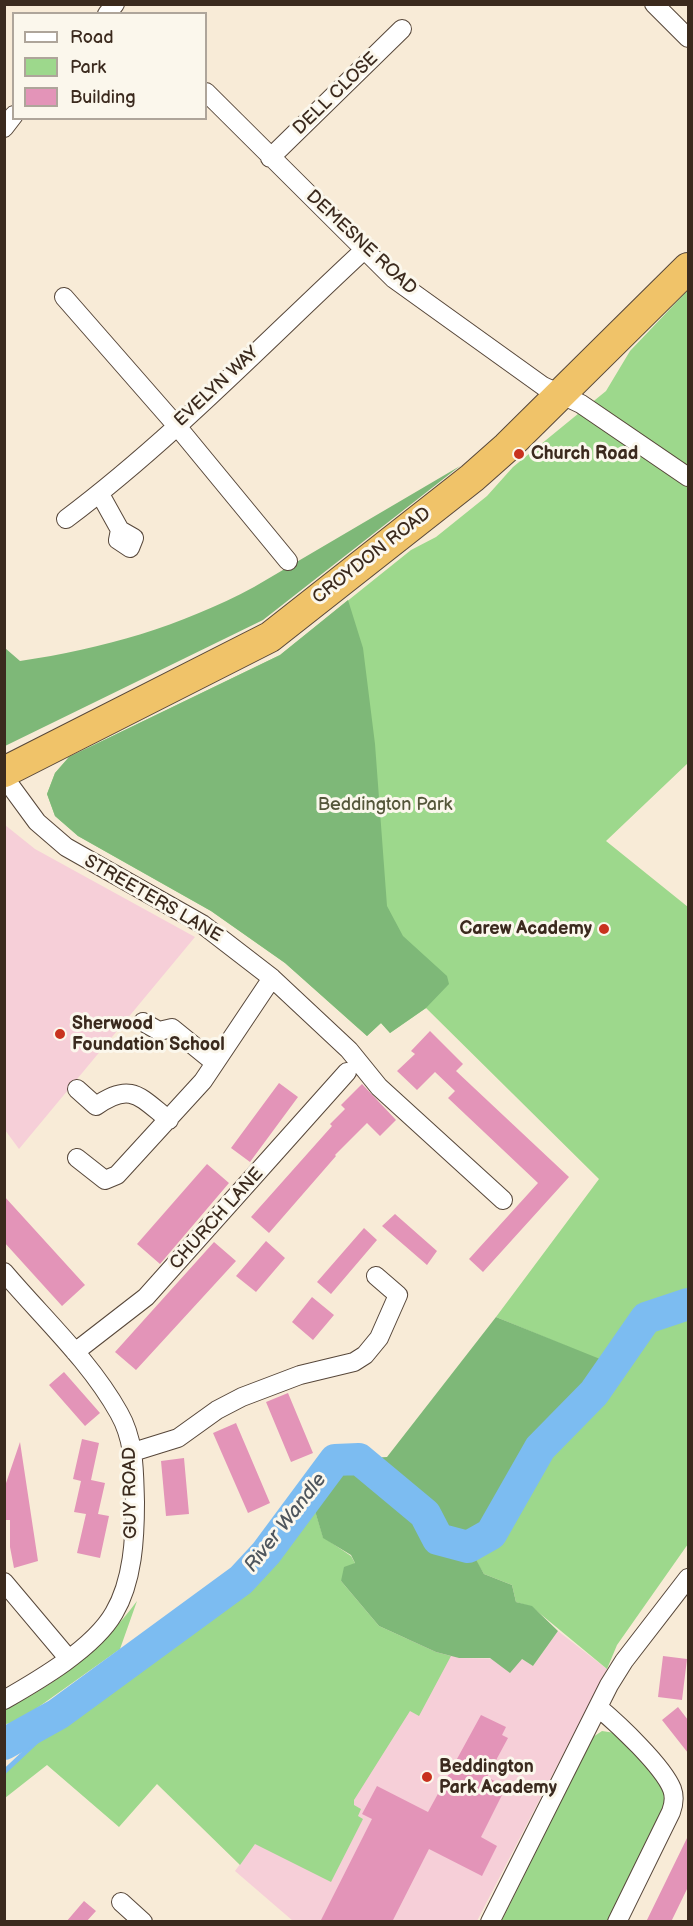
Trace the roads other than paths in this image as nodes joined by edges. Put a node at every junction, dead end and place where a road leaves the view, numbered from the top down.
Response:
1 (654, 4) edge
2 (402, 29) dead end
3 (688, 38) edge
4 (207, 93) edge
5 (270, 158) junction
6 (363, 250) junction
7 (688, 268) edge
8 (64, 297) dead end
9 (562, 393) junction
10 (176, 425) junction
11 (688, 477) edge
12 (100, 494) junction
13 (66, 519) dead end
14 (120, 530) dead end
15 (288, 561) dead end
16 (4, 774) edge
17 (272, 978) junction
18 (143, 1022) dead end
19 (215, 1063) junction
20 (355, 1068) junction
21 (77, 1089) dead end
22 (169, 1120) junction
23 (77, 1158) dead end
24 (503, 1200) dead end
25 (4, 1272) edge
26 (376, 1276) dead end
27 (75, 1352) junction
28 (133, 1452) junction
29 (688, 1578) edge
30 (4, 1582) edge
31 (68, 1658) junction
32 (4, 1700) edge
33 (599, 1708) junction
34 (121, 1902) dead end
35 (143, 1922) edge
36 (490, 1922) edge
37 (616, 1922) edge

1 - 3 street
2 - 5 street, DELL CLOSE
4 - 5 street, DEMESNE ROAD
5 - 6 street, DEMESNE ROAD
6 - 9 street, DEMESNE ROAD
6 - 10 street, EVELYN WAY
7 - 9 highway, CROYDON ROAD
8 - 10 street
9 - 11 street
9 - 16 highway, CROYDON ROAD
10 - 12 street, EVELYN WAY
10 - 15 street
12 - 13 street, EVELYN WAY
12 - 14 street
16 - 17 street, STREETERS LANE
17 - 19 street
17 - 20 street, STREETERS LANE
18 - 19 street
19 - 22 street
20 - 24 street, STREETERS LANE
20 - 27 street, CHURCH LANE
21 - 22 street
22 - 23 street
25 - 27 street, GUY ROAD
26 - 28 street
27 - 28 street, GUY ROAD
28 - 31 street, GUY ROAD
29 - 33 street
30 - 31 street
31 - 32 street, GUY ROAD
33 - 36 street
33 - 37 street
34 - 35 street

